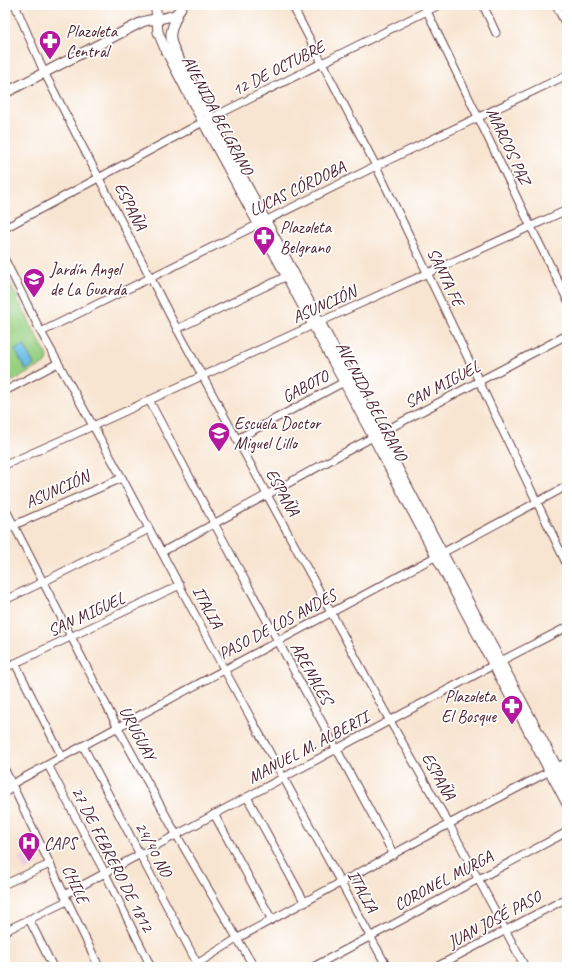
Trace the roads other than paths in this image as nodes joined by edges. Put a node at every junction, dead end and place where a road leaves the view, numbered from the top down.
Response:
1 (15, 5) edge
2 (292, 5) edge
3 (439, 5) edge
4 (483, 5) edge
5 (556, 5) edge
6 (181, 7) edge
7 (426, 8) edge
8 (158, 12) edge
9 (142, 22) junction
10 (567, 27) edge
11 (158, 32) junction
12 (496, 32) dead end
13 (321, 63) junction
14 (44, 72) junction
15 (567, 75) edge
16 (5, 93) edge
17 (479, 118) junction
18 (207, 120) junction
19 (376, 166) junction
20 (99, 178) junction
21 (567, 210) edge
22 (262, 222) junction
23 (530, 227) junction
24 (5, 228) edge
25 (5, 260) edge
26 (428, 274) junction
27 (286, 276) junction
28 (151, 278) junction
29 (567, 299) edge
30 (316, 323) junction
31 (177, 329) junction
32 (41, 332) junction
33 (567, 335) edge
34 (58, 363) junction
35 (203, 377) junction
36 (480, 381) junction
37 (344, 382) junction
38 (5, 391) edge
39 (150, 400) junction
40 (93, 426) junction
41 (377, 436) junction
42 (237, 439) junction
43 (5, 465) edge
44 (122, 478) junction
45 (567, 486) edge
46 (268, 495) junction
47 (536, 501) junction
48 (5, 508) edge
49 (214, 523) junction
50 (14, 525) junction
51 (5, 529) edge
52 (150, 529) junction
53 (162, 552) junction
54 (439, 554) junction
55 (567, 565) edge
56 (43, 582) junction
57 (180, 585) junction
58 (5, 600) edge
59 (331, 612) junction
60 (567, 627) edge
61 (71, 638) junction
62 (277, 641) junction
63 (498, 663) junction
64 (15, 664) junction
65 (5, 668) edge
66 (224, 669) junction
67 (390, 720) junction
68 (118, 728) junction
69 (83, 746) junction
70 (336, 749) junction
71 (62, 757) junction
72 (567, 762) edge
73 (48, 765) junction
74 (553, 769) junction
75 (5, 770) edge
76 (283, 778) junction
77 (12, 784) junction
78 (567, 786) edge
79 (5, 794) edge
80 (247, 797) junction
81 (567, 804) edge
82 (214, 814) junction
83 (448, 824) junction
84 (567, 832) edge
85 (176, 834) junction
86 (140, 854) junction
87 (394, 855) junction
88 (50, 864) junction
89 (105, 873) junction
90 (478, 879) junction
91 (342, 883) junction
92 (5, 884) edge
93 (65, 898) junction
94 (567, 898) edge
95 (305, 903) junction
96 (29, 919) junction
97 (272, 920) junction
98 (504, 930) junction
99 (5, 931) edge
100 (370, 936) junction
101 (238, 938) junction
102 (196, 966) edge
103 (53, 967) edge
104 (99, 967) edge
105 (151, 967) edge
106 (254, 967) edge
107 (312, 967) edge
108 (387, 967) edge
109 (436, 967) edge
110 (524, 967) edge

1 - 14 street, ESPAÑA
2 - 13 street, SANTA FE
3 - 7 street, 12 DE OCTUBRE
4 - 12 street
5 - 10 street
6 - 8 main road
6 - 18 main road, AVENIDA BELGRANO
7 - 13 street, 12 DE OCTUBRE
7 - 17 street, MARCOS PAZ
8 - 9 main road
8 - 11 main road, AVENIDA BELGRANO
9 - 11 main road
9 - 14 main road
11 - 18 main road, AVENIDA BELGRANO
13 - 18 street, 12 DE OCTUBRE
13 - 19 street, SANTA FE
14 - 16 main road
14 - 20 street, ESPAÑA
15 - 17 street, LUCAS CÓRDOBA
17 - 19 street, LUCAS CÓRDOBA
17 - 23 street, MARCOS PAZ
18 - 20 street, 12 DE OCTUBRE
18 - 22 main road, AVENIDA BELGRANO
19 - 22 street, LUCAS CÓRDOBA
19 - 26 street, SANTA FE
20 - 24 street, 12 DE OCTUBRE
20 - 28 street, ESPAÑA
21 - 23 street, ASUNCIÓN
22 - 27 main road, AVENIDA BELGRANO
22 - 28 street, LUCAS CÓRDOBA
22 - 30 main road, AVENIDA BELGRANO
23 - 26 street, ASUNCIÓN
23 - 29 street, MARCOS PAZ
25 - 32 street, ITALIA
26 - 30 street, ASUNCIÓN
26 - 36 street, SANTA FE
27 - 30 main road, AVENIDA BELGRANO
27 - 31 street
28 - 31 street, ESPAÑA
28 - 32 street, LUCAS CÓRDOBA
30 - 35 street, ASUNCIÓN
30 - 37 main road, AVENIDA BELGRANO
30 - 41 main road, AVENIDA BELGRANO
31 - 35 street, ESPAÑA
32 - 34 street, ITALIA
33 - 36 street, SAN MIGUEL
34 - 38 street
34 - 40 street, ITALIA
35 - 39 street, ASUNCIÓN
35 - 42 street, ESPAÑA
36 - 41 street, SAN MIGUEL
36 - 47 street, SANTA FE
37 - 41 main road, AVENIDA BELGRANO
37 - 42 street, GABOTO
39 - 40 street, ASUNCIÓN
39 - 49 street, ARENALES
40 - 43 street, ASUNCIÓN
40 - 44 street, ITALIA
41 - 46 street, SAN MIGUEL
41 - 54 main road, AVENIDA BELGRANO
42 - 46 street, ESPAÑA
44 - 50 street, ASUNCIÓN
44 - 52 street, ITALIA
45 - 47 street, PASO DE LOS ANDES
46 - 49 street, SAN MIGUEL
46 - 59 street, ESPAÑA
47 - 54 street, PASO DE LOS ANDES
47 - 55 street, SANTA FE
48 - 50 street, URUGUAY
49 - 53 street, SAN MIGUEL
49 - 62 street, ARENALES
50 - 51 street, ASUNCIÓN
50 - 56 street, URUGUAY
52 - 53 street, ITALIA
52 - 56 street
53 - 57 street, ITALIA
54 - 59 street, PASO DE LOS ANDES
54 - 63 main road, AVENIDA BELGRANO
56 - 58 street
56 - 61 street, URUGUAY
57 - 61 street, SAN MIGUEL
57 - 66 street, ITALIA
59 - 62 street, PASO DE LOS ANDES
59 - 67 street, ESPAÑA
60 - 63 street, MANUEL M. ALBERTI
61 - 64 street, SAN MIGUEL
61 - 68 street, URUGUAY
62 - 66 street, PASO DE LOS ANDES
62 - 70 street, ARENALES
63 - 67 street, MANUEL M. ALBERTI
63 - 74 main road, AVENIDA BELGRANO
64 - 65 street, SAN MIGUEL
64 - 71 street
66 - 68 street, PASO DE LOS ANDES
66 - 76 street, ITALIA
67 - 70 street, MANUEL M. ALBERTI
67 - 83 street, ESPAÑA
68 - 69 street, PASO DE LOS ANDES
68 - 85 street, URUGUAY
69 - 71 street, PASO DE LOS ANDES
69 - 86 street, 24/40 NO
70 - 76 street, MANUEL M. ALBERTI
70 - 87 street, ARENALES
71 - 73 street, PASO DE LOS ANDES
72 - 74 street
73 - 77 street, PASO DE LOS ANDES
73 - 89 street, 27 DE FEBRERO DE 1812
74 - 78 main road, AVENIDA BELGRANO
74 - 81 main road, AVENIDA BELGRANO
74 - 83 street
75 - 77 street, CHILE
76 - 80 street, MANUEL M. ALBERTI
76 - 91 street, ITALIA
77 - 79 street, PASO DE LOS ANDES
77 - 88 street, CHILE
80 - 82 street, MANUEL M. ALBERTI
80 - 95 street
82 - 85 street, MANUEL M. ALBERTI
82 - 97 street
83 - 87 street
83 - 90 street, ESPAÑA
84 - 90 street, CORONEL MURGA
85 - 86 street, MANUEL M. ALBERTI
85 - 101 street, URUGUAY
86 - 89 street, MANUEL M. ALBERTI
86 - 102 street, 24/40 NO
87 - 91 street
88 - 92 street
88 - 93 street, CHILE
89 - 93 street, MANUEL M. ALBERTI
89 - 105 street, 27 DE FEBRERO DE 1812
90 - 98 street, ESPAÑA
90 - 100 street, CORONEL MURGA
91 - 95 street
91 - 100 street, ITALIA
93 - 96 street, MANUEL M. ALBERTI
93 - 104 street, CHILE
94 - 98 street, JUAN JOSÉ PASO
95 - 97 street
96 - 99 street, MANUEL M. ALBERTI
96 - 103 street
97 - 101 street
98 - 109 street, JUAN JOSÉ PASO
98 - 110 street, ESPAÑA
100 - 107 street, CORONEL MURGA
100 - 108 street, ITALIA
101 - 102 street
101 - 106 street, URUGUAY

